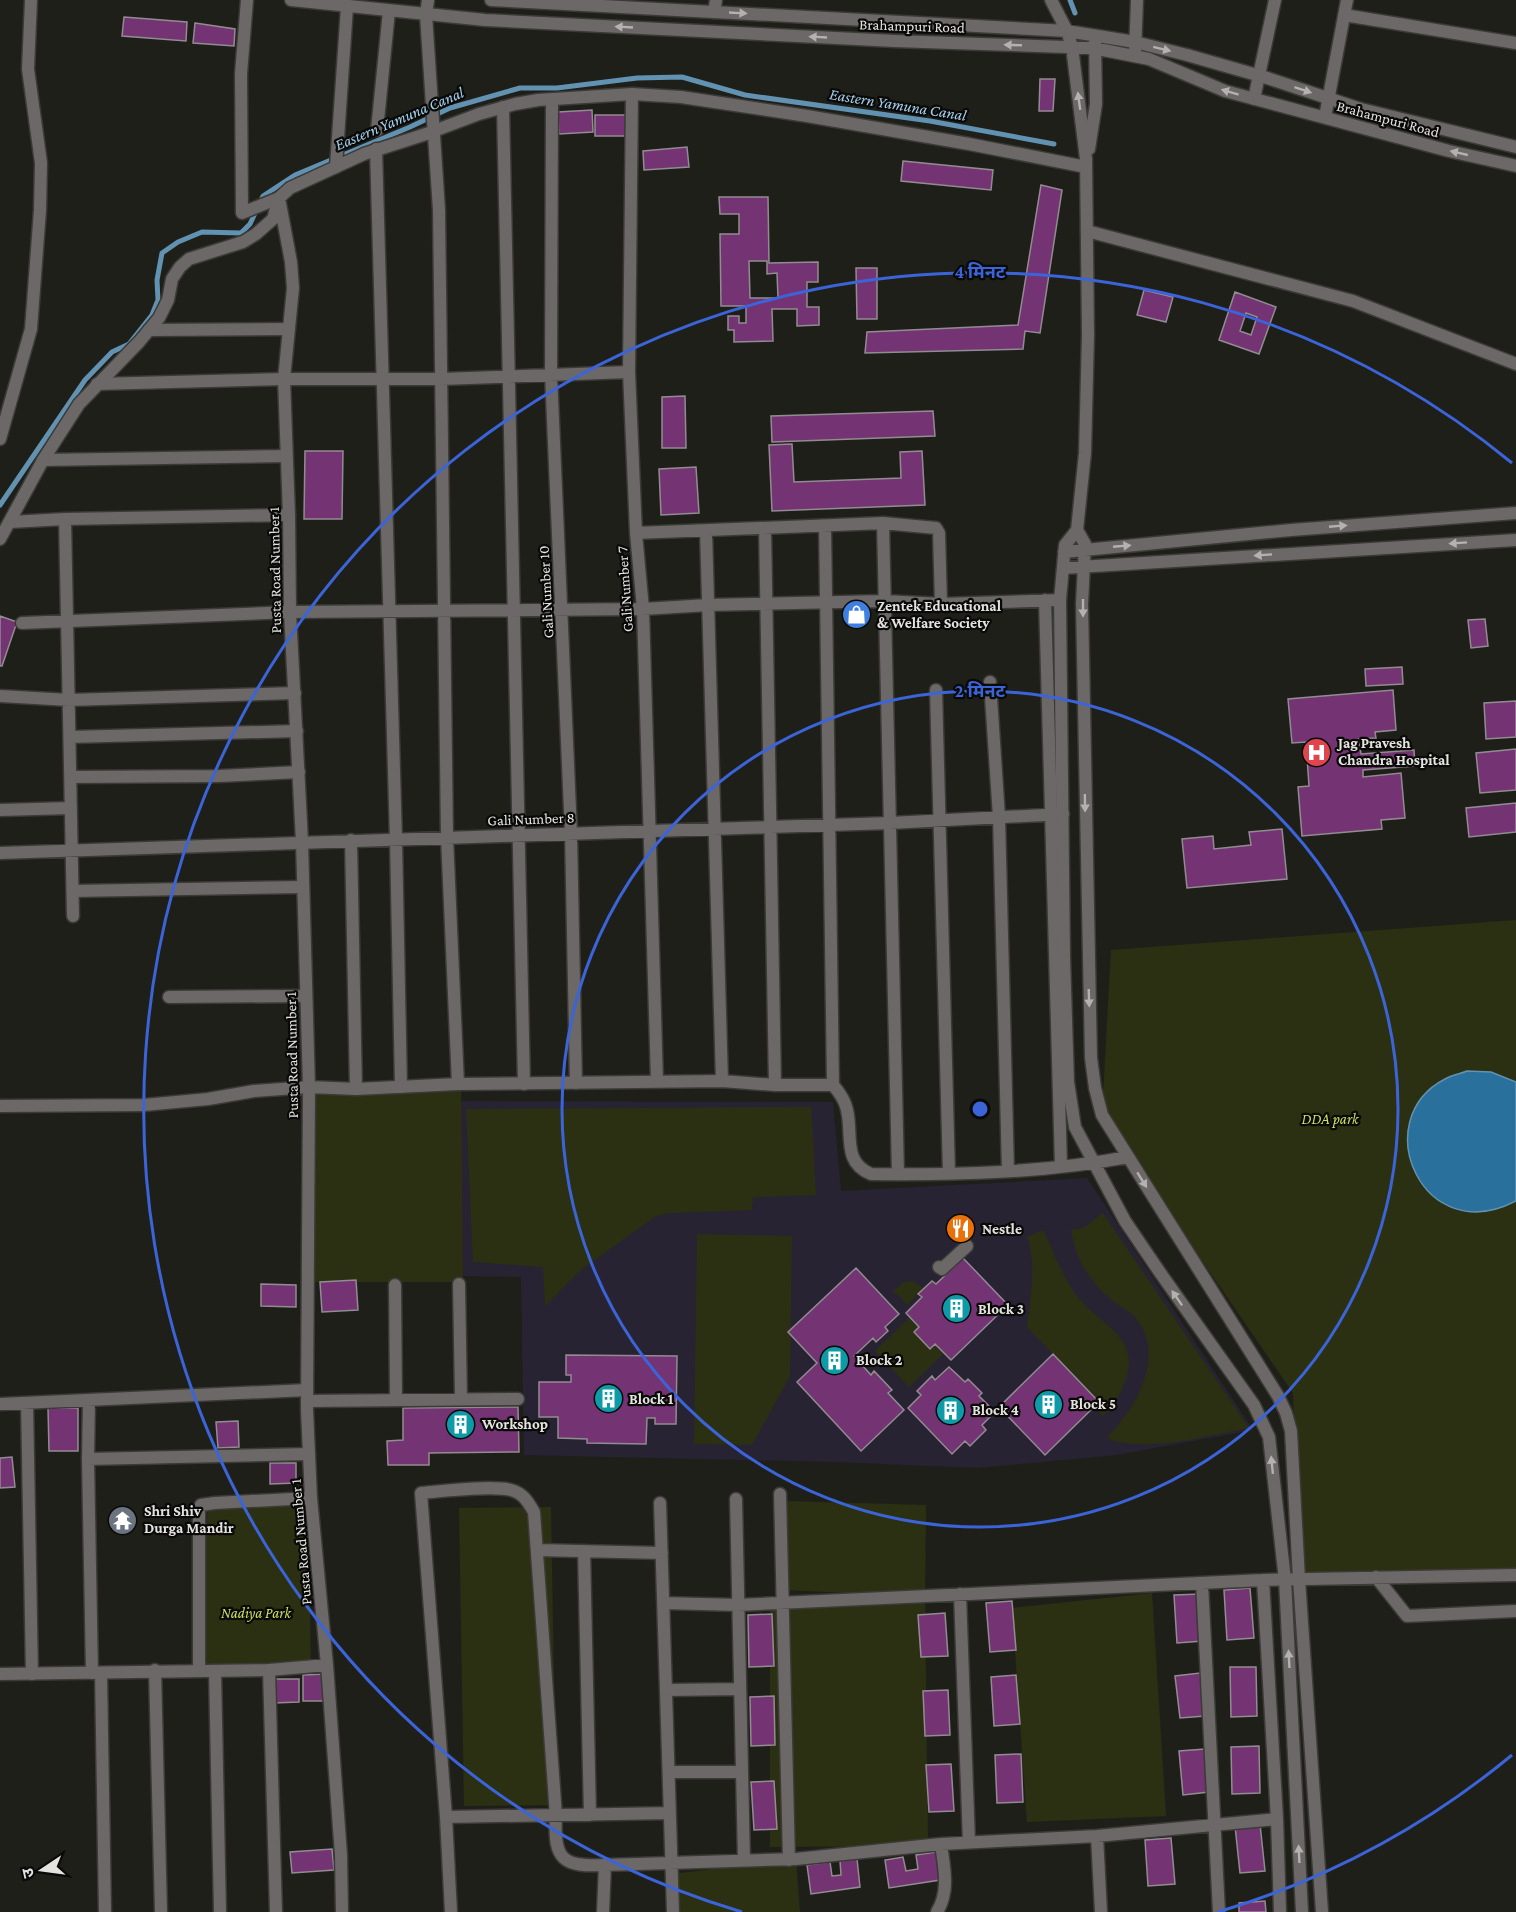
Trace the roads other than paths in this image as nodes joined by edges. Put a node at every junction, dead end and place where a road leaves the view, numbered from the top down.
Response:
1 (31, 0) edge
2 (247, 0) edge
3 (291, 0) edge
4 (428, 0) edge
5 (491, 0) edge
6 (1051, 0) edge
7 (1137, 0) edge
8 (1275, 0) edge
9 (1347, 0) edge
10 (516, 1) edge
11 (646, 4) edge
12 (715, 6) edge
13 (347, 7) junction
14 (389, 11) junction
15 (426, 15) junction
16 (1344, 15) junction
17 (1067, 31) junction
18 (1135, 42) junction
19 (1096, 43) junction
20 (1516, 44) edge
21 (1072, 47) junction
22 (1134, 56) junction
23 (1259, 76) junction
24 (632, 94) junction
25 (552, 99) junction
26 (1254, 99) junction
27 (1329, 99) junction
28 (503, 107) junction
29 (1325, 117) junction
30 (378, 130) dead end
31 (434, 130) junction
32 (1516, 147) edge
33 (376, 149) junction
34 (1086, 163) junction
35 (1516, 166) edge
36 (336, 167) junction
37 (274, 200) junction
38 (1087, 231) junction
39 (289, 329) junction
40 (149, 330) junction
41 (1516, 364) edge
42 (629, 372) junction
43 (551, 374) junction
44 (509, 375) junction
45 (383, 378) junction
46 (442, 379) junction
47 (284, 380) junction
48 (98, 384) junction
49 (0, 439) edge
50 (286, 456) junction
51 (43, 460) junction
52 (1516, 513) edge
53 (289, 515) junction
54 (65, 519) junction
55 (10, 522) junction
56 (883, 523) junction
57 (825, 526) junction
58 (765, 528) junction
59 (1077, 530) junction
60 (706, 531) junction
61 (636, 533) junction
62 (0, 539) edge
63 (1516, 540) edge
64 (1085, 549) junction
65 (1064, 552) junction
66 (1084, 567) junction
67 (1063, 568) junction
68 (1045, 600) junction
69 (1060, 600) junction
70 (885, 601) junction
71 (766, 604) junction
72 (826, 604) junction
73 (941, 604) junction
74 (708, 605) junction
75 (514, 609) junction
76 (562, 609) junction
77 (643, 609) junction
78 (388, 610) junction
79 (444, 610) junction
80 (290, 612) junction
81 (68, 621) junction
82 (22, 622) dead end
83 (990, 682) dead end
84 (936, 690) dead end
85 (295, 693) junction
86 (0, 696) edge
87 (69, 699) junction
88 (297, 731) junction
89 (70, 737) junction
90 (299, 772) junction
91 (70, 777) junction
92 (71, 808) junction
93 (0, 810) edge
94 (1057, 814) junction
95 (999, 818) junction
96 (940, 820) junction
97 (890, 823) junction
98 (829, 825) junction
99 (771, 827) junction
100 (714, 828) junction
101 (650, 830) junction
102 (571, 833) junction
103 (519, 836) junction
104 (447, 837) junction
105 (351, 840) junction
106 (396, 840) junction
107 (302, 842) junction
108 (72, 852) junction
109 (0, 853) edge
110 (303, 887) junction
111 (73, 891) junction
112 (73, 916) dead end
113 (305, 996) junction
114 (169, 997) dead end
115 (657, 1081) junction
116 (722, 1081) junction
117 (576, 1083) junction
118 (458, 1084) junction
119 (524, 1084) junction
120 (775, 1084) junction
121 (833, 1085) junction
122 (309, 1087) junction
123 (401, 1087) junction
124 (357, 1089) junction
125 (0, 1106) edge
126 (1128, 1157) junction
127 (1094, 1164) junction
128 (1062, 1166) junction
129 (1008, 1171) junction
130 (949, 1173) junction
131 (898, 1174) junction
132 (967, 1246) dead end
133 (939, 1267) dead end
134 (459, 1284) dead end
135 (395, 1285) dead end
136 (307, 1395) junction
137 (461, 1399) junction
138 (518, 1399) dead end
139 (89, 1400) junction
140 (396, 1400) junction
141 (27, 1403) junction
142 (0, 1404) edge
143 (309, 1454) junction
144 (88, 1459) junction
145 (780, 1494) dead end
146 (311, 1498) junction
147 (736, 1499) dead end
148 (660, 1503) dead end
149 (537, 1550) junction
150 (584, 1551) junction
151 (662, 1553) junction
152 (1516, 1575) edge
153 (1376, 1577) junction
154 (1263, 1580) junction
155 (1284, 1580) junction
156 (1299, 1580) junction
157 (1202, 1583) junction
158 (960, 1594) junction
159 (664, 1603) junction
160 (781, 1603) junction
161 (738, 1605) junction
162 (1516, 1611) edge
163 (327, 1665) junction
164 (155, 1670) junction
165 (200, 1670) junction
166 (269, 1670) junction
167 (215, 1671) junction
168 (97, 1673) junction
169 (0, 1674) edge
170 (32, 1674) junction
171 (740, 1689) junction
172 (667, 1690) junction
173 (669, 1772) junction
174 (742, 1772) junction
175 (670, 1813) junction
176 (590, 1815) junction
177 (556, 1816) junction
178 (446, 1817) junction
179 (1277, 1819) junction
180 (1214, 1825) junction
181 (1097, 1836) junction
182 (969, 1842) junction
183 (941, 1844) junction
184 (789, 1860) junction
185 (744, 1862) junction
186 (672, 1863) junction
187 (605, 1865) junction
188 (105, 1912) edge
189 (161, 1912) edge
190 (220, 1912) edge
191 (276, 1912) edge
192 (342, 1912) edge
193 (451, 1912) edge
194 (603, 1912) edge
195 (673, 1912) edge
196 (937, 1912) edge
197 (1101, 1912) edge
198 (1219, 1912) edge
199 (1280, 1912) edge
200 (1302, 1912) edge
201 (1322, 1912) edge

1 - 49 street
2 - 37 street
3 - 13 street, Brahampuri Road
4 - 15 street
5 - 10 street, Brahampuri Road
6 - 17 street
7 - 18 street
8 - 23 street
9 - 16 street
10 - 11 street, Brahampuri Road
11 - 12 street, Brahampuri Road
12 -> 17 street, Brahampuri Road
13 - 14 street, Brahampuri Road
13 - 36 street
14 - 15 street, Brahampuri Road
14 - 30 street
21 -> 15 street, Brahampuri Road
15 - 31 street
16 - 20 street
16 - 27 street
17 - 19 street, Brahampuri Road
17 - 21 street
18 - 19 street, Brahampuri Road
18 - 22 street
18 -> 23 street, Brahampuri Road
19 - 21 street, Brahampuri Road
19 - 22 street, Brahampuri Road
19 - 34 street
34 -> 21 street
26 -> 22 street, Brahampuri Road
23 - 26 street
23 -> 27 street, Brahampuri Road
24 - 25 street
24 - 34 street
24 - 42 street, Gali Number 7
25 - 28 street
25 - 43 street, Gali Number 10
26 - 29 street, Brahampuri Road
27 - 29 street
27 - 32 street, Brahampuri Road
28 - 31 street
28 - 44 street
35 -> 29 street, Brahampuri Road
31 - 33 street
31 - 46 street
33 - 36 street
33 - 45 street
34 - 38 street
36 - 37 street
37 - 39 street, Pusta Road Number 1
37 - 40 street
38 - 41 street
38 - 59 street
39 - 40 street
39 - 47 street, Pusta Road Number 1
40 - 48 street
42 - 43 street
42 - 61 street, Gali Number 7
43 - 44 street
43 - 76 street, Gali Number 10
44 - 46 street
44 - 75 street
45 - 46 street
45 - 47 street
45 - 78 street
46 - 79 street
47 - 48 street
47 - 50 street, Pusta Road Number 1
48 - 51 street
50 - 51 street
50 - 53 street, Pusta Road Number 1
51 - 55 street
64 -> 52 street
53 - 54 street
53 - 80 street, Pusta Road Number 1
54 - 55 street
54 - 81 street
55 - 62 street
56 - 57 street
56 - 70 street
56 - 73 street
57 - 58 street
57 - 72 street
58 - 60 street
58 - 71 street
59 - 64 street
59 - 65 street
60 - 61 street
60 - 74 street
61 - 77 street, Gali Number 7
63 -> 66 street
64 - 65 street
64 - 66 street
65 - 67 street
66 - 67 street
66 -> 126 street
67 - 69 street
68 - 69 street
68 - 73 street
68 - 94 street
69 - 94 street
70 - 72 street
70 - 73 street
70 - 97 street
71 - 72 street
71 - 74 street
71 - 99 street
72 - 98 street
74 - 77 street
74 - 100 street
75 - 76 street
75 - 79 street
75 - 103 street
76 - 77 street
76 - 102 street, Gali Number 10
77 - 101 street, Gali Number 7
78 - 79 street
78 - 80 street
78 - 106 street
79 - 104 street
80 - 81 street
80 - 85 street, Pusta Road Number 1
81 - 82 street
81 - 87 street
83 - 95 street
84 - 96 street
85 - 87 street
85 - 88 street, Pusta Road Number 1
86 - 87 street
87 - 89 street
88 - 89 street
88 - 90 street, Pusta Road Number 1
89 - 91 street
90 - 91 street
90 - 107 street, Pusta Road Number 1
91 - 92 street
92 - 93 street
92 - 108 street
94 - 95 street, Gali Number 8
94 - 127 street
94 - 128 street
95 - 96 street, Gali Number 8
95 - 129 street
96 - 97 street, Gali Number 8
96 - 130 street
97 - 98 street, Gali Number 8
97 - 131 street
98 - 99 street, Gali Number 8
98 - 121 street
99 - 100 street, Gali Number 8
99 - 120 street
100 - 101 street, Gali Number 8
100 - 116 street
101 - 102 street, Gali Number 8
101 - 115 street, Gali Number 7
102 - 103 street, Gali Number 8
102 - 117 street, Gali Number 10
103 - 104 street, Gali Number 8
103 - 119 street
104 - 106 street, Gali Number 8
104 - 118 street
105 - 106 street, Gali Number 8
105 - 107 street, Gali Number 8
105 - 124 street
106 - 123 street
107 - 108 street, Gali Number 8
107 - 110 street, Pusta Road Number 1
108 - 109 street, Gali Number 8
108 - 111 street
110 - 111 street
110 - 113 street, Pusta Road Number 1
111 - 112 street
113 - 114 street
113 - 122 street, Pusta Road Number 1
115 - 116 street
115 - 117 street
116 - 120 street
117 - 119 street
118 - 119 street
118 - 123 street
120 - 121 street
121 - 131 street
122 - 124 street
122 - 125 street
122 - 136 street, Pusta Road Number 1
123 - 124 street
126 - 127 street
126 -> 156 street
127 - 128 street
155 -> 127 street
128 - 129 street
129 - 130 street
130 - 131 street
132 - 133 street
134 - 137 street
135 - 140 street
136 - 139 street
136 - 140 street
136 - 143 street, Pusta Road Number 1
137 - 138 street
137 - 140 street
139 - 141 street
139 - 144 street
141 - 142 street
141 - 170 street
143 - 144 street
143 - 146 street, Pusta Road Number 1
144 - 168 street
145 - 160 street
146 - 163 street, Pusta Road Number 1
146 - 165 street
147 - 161 street
148 - 151 street
149 - 150 street
149 - 177 street
149 - 178 street
150 - 151 street
150 - 176 street
151 - 159 street
152 - 153 street
153 - 156 street
153 - 162 street
154 - 155 street
154 - 157 street
154 - 179 street
155 - 156 street
200 -> 155 street
156 - 201 street
157 - 158 street
157 - 180 street
158 - 160 street
158 - 182 street
159 - 161 street
159 - 172 street
160 - 161 street
160 - 184 street
161 - 171 street
163 - 166 street
163 - 192 street, Pusta Road Number 1
164 - 165 street
164 - 168 street
164 - 189 street
165 - 167 street
166 - 167 street
166 - 191 street
167 - 190 street
168 - 170 street
168 - 188 street
169 - 170 street
171 - 172 street
171 - 174 street
172 - 173 street
173 - 174 street
173 - 175 street
174 - 185 street
175 - 176 street
175 - 186 street
176 - 177 street
177 - 178 street
177 - 187 street
178 - 193 street
179 - 180 street
179 - 199 street
180 - 181 street
180 - 198 street
181 - 182 street
181 - 197 street
182 - 183 street
183 - 184 street
183 - 196 street
184 - 185 street
185 - 186 street
186 - 187 street
186 - 195 street
187 - 194 street

